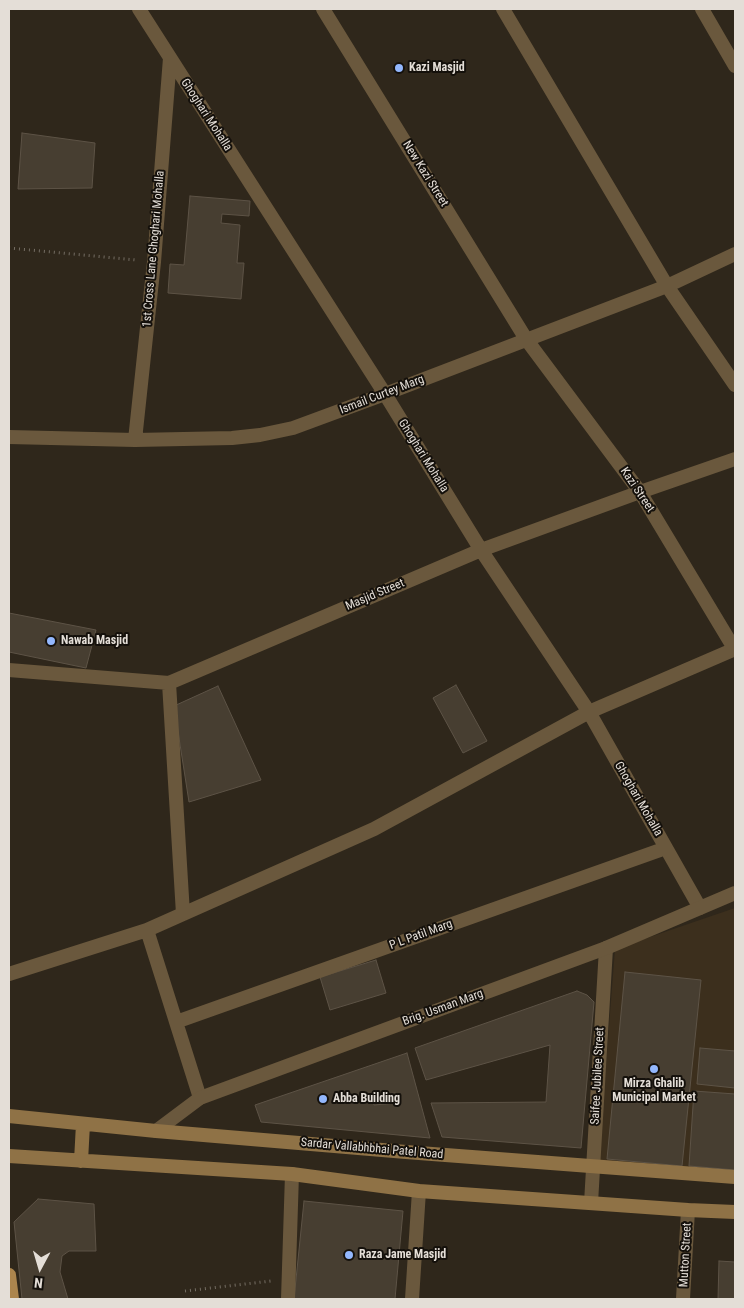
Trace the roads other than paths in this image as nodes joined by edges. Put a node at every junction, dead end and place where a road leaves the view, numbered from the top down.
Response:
1 (139, 9) edge
2 (323, 9) edge
3 (504, 9) edge
4 (702, 9) edge
5 (170, 58) junction
6 (735, 66) edge
7 (735, 254) edge
8 (667, 286) junction
9 (526, 339) junction
10 (735, 385) edge
11 (385, 394) junction
12 (9, 437) edge
13 (135, 440) junction
14 (735, 459) edge
15 (640, 492) junction
16 (481, 550) junction
17 (735, 649) edge
18 (9, 670) edge
19 (169, 682) junction
20 (589, 712) junction
21 (666, 848) junction
22 (735, 893) edge
23 (700, 908) junction
24 (183, 914) junction
25 (147, 930) junction
26 (606, 948) junction
27 (9, 974) edge
28 (176, 1022) junction
29 (200, 1098) junction
30 (9, 1116) edge
31 (83, 1124) junction
32 (156, 1131) junction
33 (9, 1156) edge
34 (81, 1161) junction
35 (592, 1166) junction
36 (292, 1174) junction
37 (735, 1177) edge
38 (419, 1191) junction
39 (591, 1203) junction
40 (688, 1210) junction
41 (735, 1212) edge
42 (9, 1275) edge
43 (12, 1299) edge
44 (288, 1299) edge
45 (412, 1299) edge
46 (683, 1299) edge

1 - 5 street, Ghoghari Mohalla
2 - 9 street, New Kazi Street
3 - 8 street
4 - 6 street
5 - 11 street, Ghoghari Mohalla
5 - 13 street, 1st Cross Lane Ghoghari Mohalla
7 - 8 street, Ismail Curtey Marg
8 - 9 street, Ismail Curtey Marg
8 - 10 street
9 - 11 street, Ismail Curtey Marg
9 - 15 street, Kazi Street
11 - 13 street, Ismail Curtey Marg
11 - 16 street, Ghoghari Mohalla
12 - 13 street, Ismail Curtey Marg
14 - 15 street, Masjid Street
15 - 16 street, Masjid Street
15 - 17 street, Kazi Street
16 - 19 street, Masjid Street
16 - 20 street, Ghoghari Mohalla
17 - 20 street
18 - 19 street, Masjid Street
19 - 24 street
20 - 21 street, Ghoghari Mohalla
20 - 24 street
21 - 23 street, Ghoghari Mohalla
21 - 28 street, P L Patil Marg
22 - 23 street, Brig. Usman Marg
23 - 26 street, Brig. Usman Marg
24 - 25 street
25 - 27 street
25 - 28 street
26 - 29 street, Brig. Usman Marg
26 - 35 street, Saifee Jubilee Street
28 - 29 street
29 - 32 street, Brig. Usman Marg
30 - 31 main road, Sardar Vallabhbhai Patel Road
31 - 32 main road, Sardar Vallabhbhai Patel Road
31 - 34 main road
32 - 35 main road, Sardar Vallabhbhai Patel Road
33 - 34 main road
34 - 36 main road
35 - 37 main road, Sardar Vallabhbhai Patel Road
35 - 39 street, Saifee Jubilee Street
36 - 38 main road
36 - 44 street
38 - 39 main road
38 - 45 street
39 - 40 main road
40 - 41 main road
40 - 46 street, Mutton Street
42 - 43 main road

